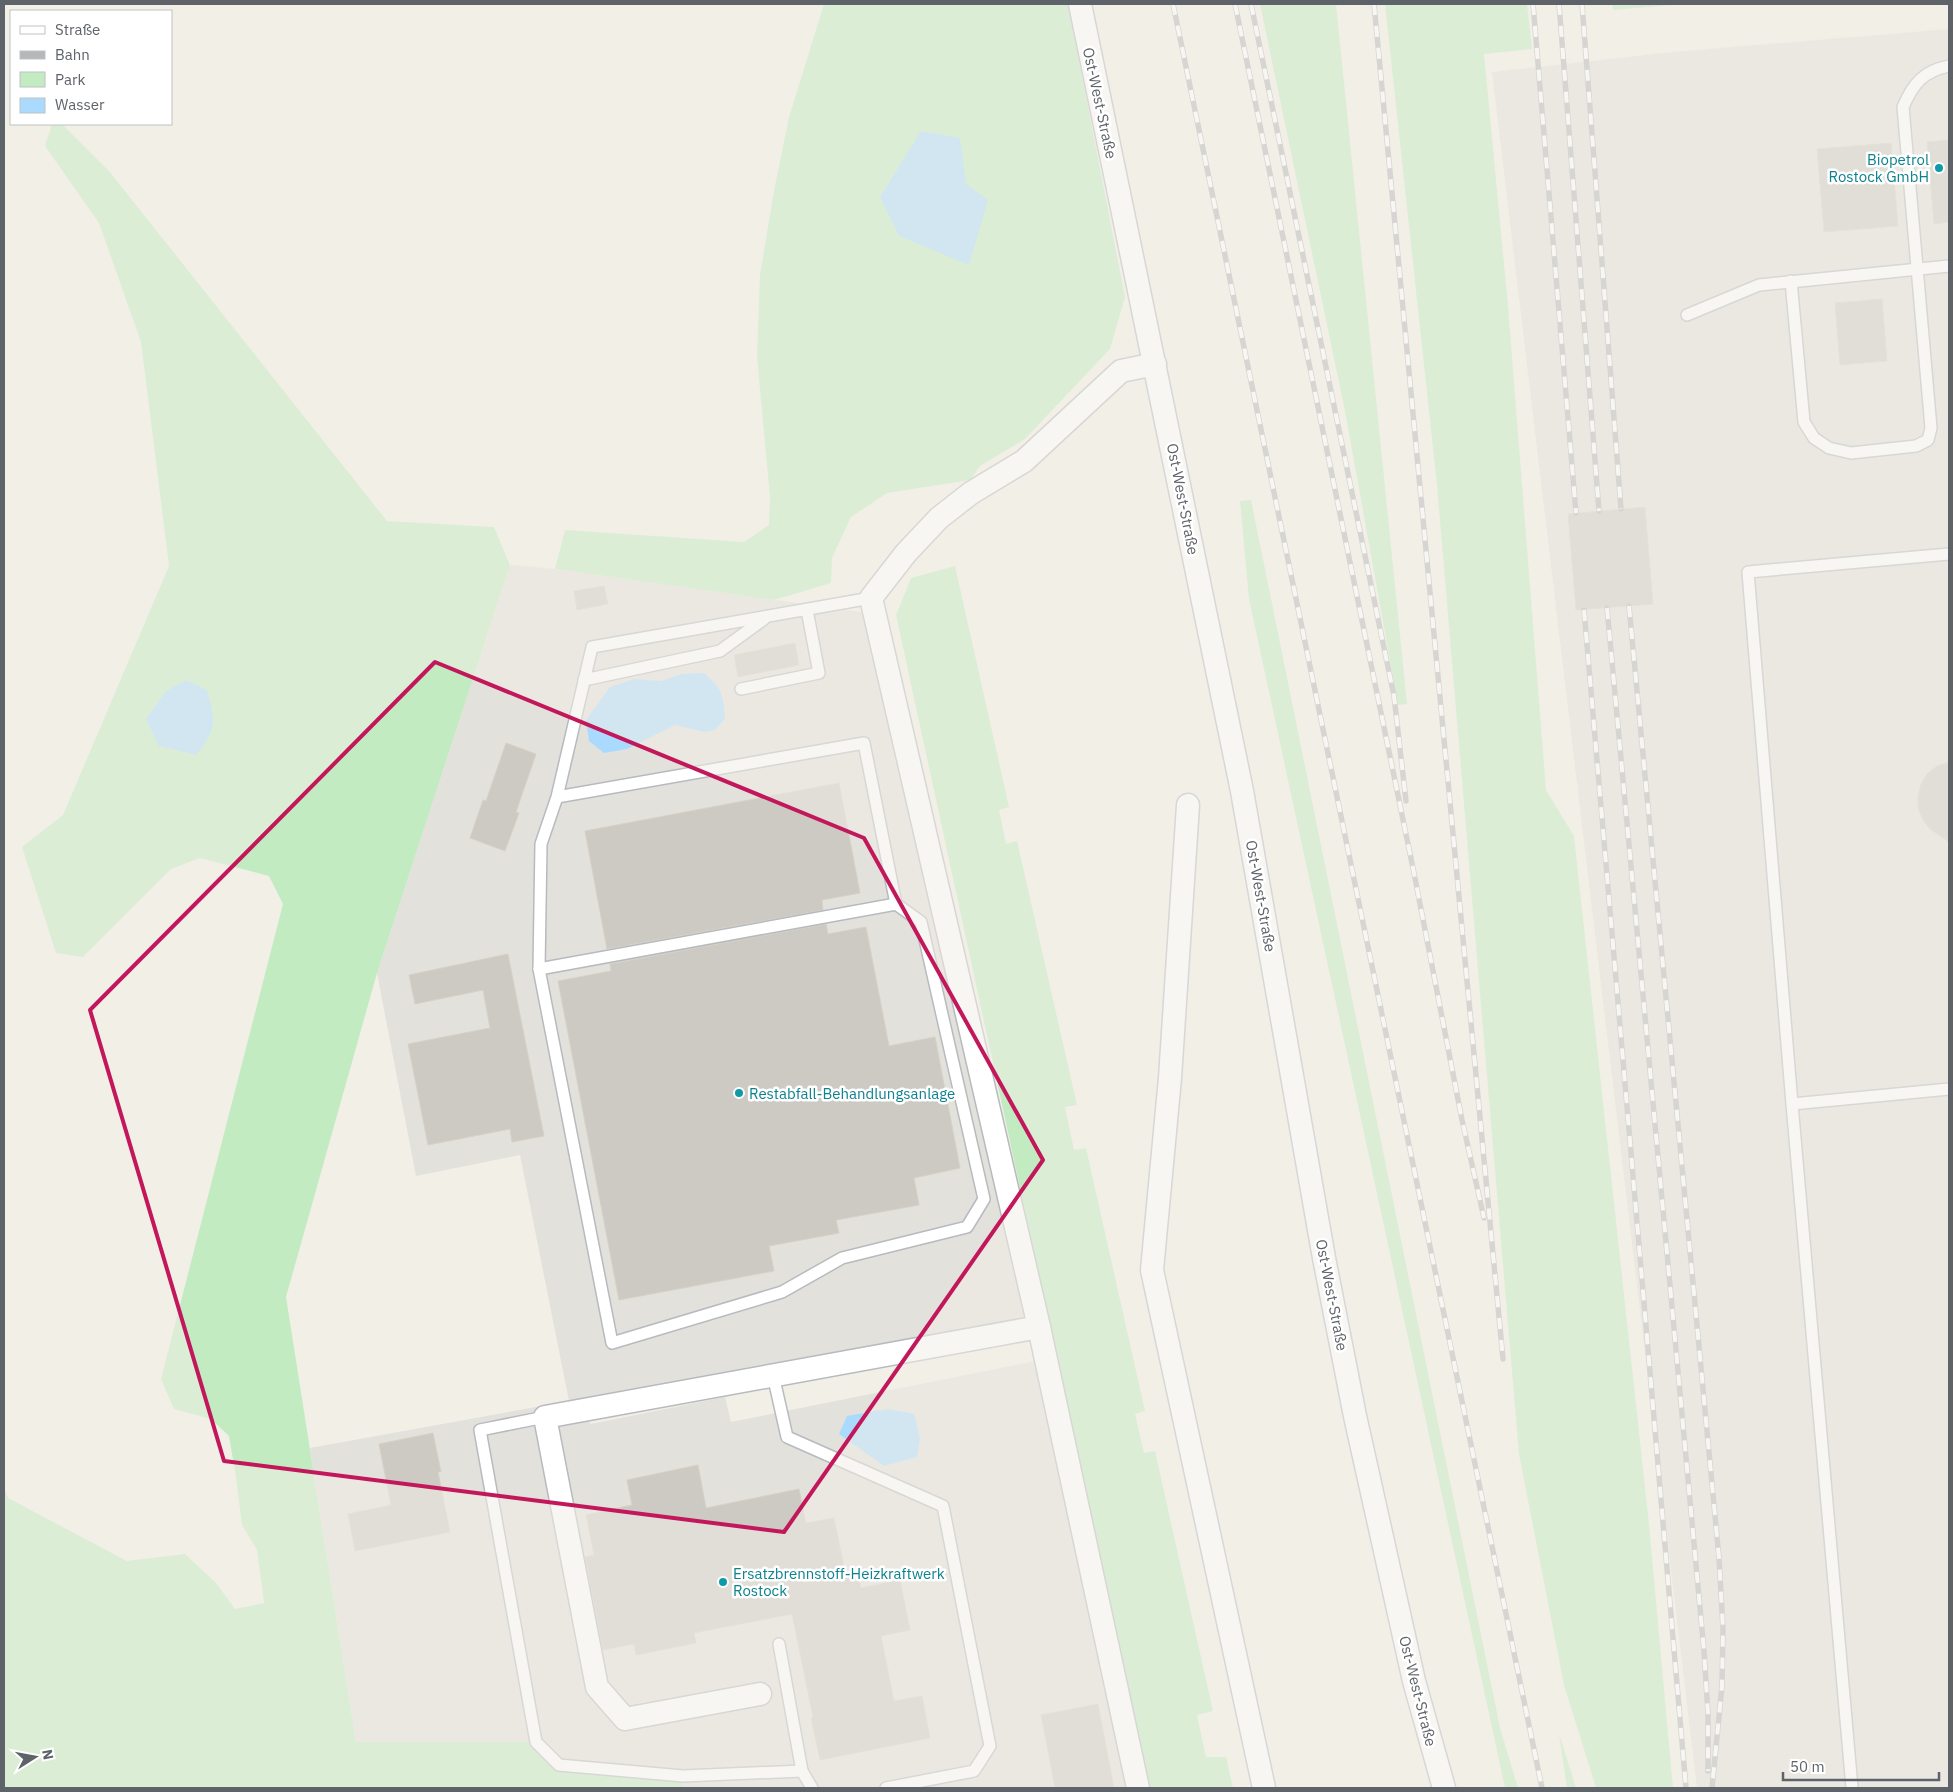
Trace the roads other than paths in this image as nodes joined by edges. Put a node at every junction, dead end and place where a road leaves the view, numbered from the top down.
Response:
1 (1080, 4) edge
2 (1949, 66) edge
3 (1949, 266) edge
4 (1917, 269) junction
5 (1791, 282) junction
6 (1687, 315) dead end
7 (1155, 364) junction
8 (1949, 554) edge
9 (872, 598) junction
10 (807, 610) junction
11 (768, 616) junction
12 (584, 680) junction
13 (741, 689) dead end
14 (557, 797) junction
15 (1188, 805) dead end
16 (896, 904) junction
17 (538, 969) junction
18 (1949, 1089) edge
19 (1792, 1104) junction
20 (1039, 1327) junction
21 (773, 1375) junction
22 (545, 1417) junction
23 (779, 1644) dead end
24 (760, 1694) dead end
25 (802, 1771) junction
26 (812, 1788) edge
27 (886, 1788) edge
28 (1138, 1788) edge
29 (1264, 1788) edge
30 (1444, 1788) edge
31 (1852, 1788) edge

1 - 7 street, Ost-West-Straße
2 - 4 lane
3 - 4 lane
4 - 5 lane
4 - 5 lane
5 - 6 lane
7 - 9 street
7 - 30 street, Ost-West-Straße
8 - 19 lane
9 - 10 lane
9 - 20 street
10 - 11 lane
10 - 13 lane
11 - 12 lane
11 - 12 lane
12 - 14 lane
14 - 16 lane
14 - 17 lane
15 - 29 street
16 - 17 lane
16 - 17 lane
18 - 19 lane
19 - 31 lane
20 - 21 street
20 - 28 street
21 - 22 street
21 - 27 lane
22 - 24 street
22 - 25 lane
23 - 25 lane
25 - 26 lane

